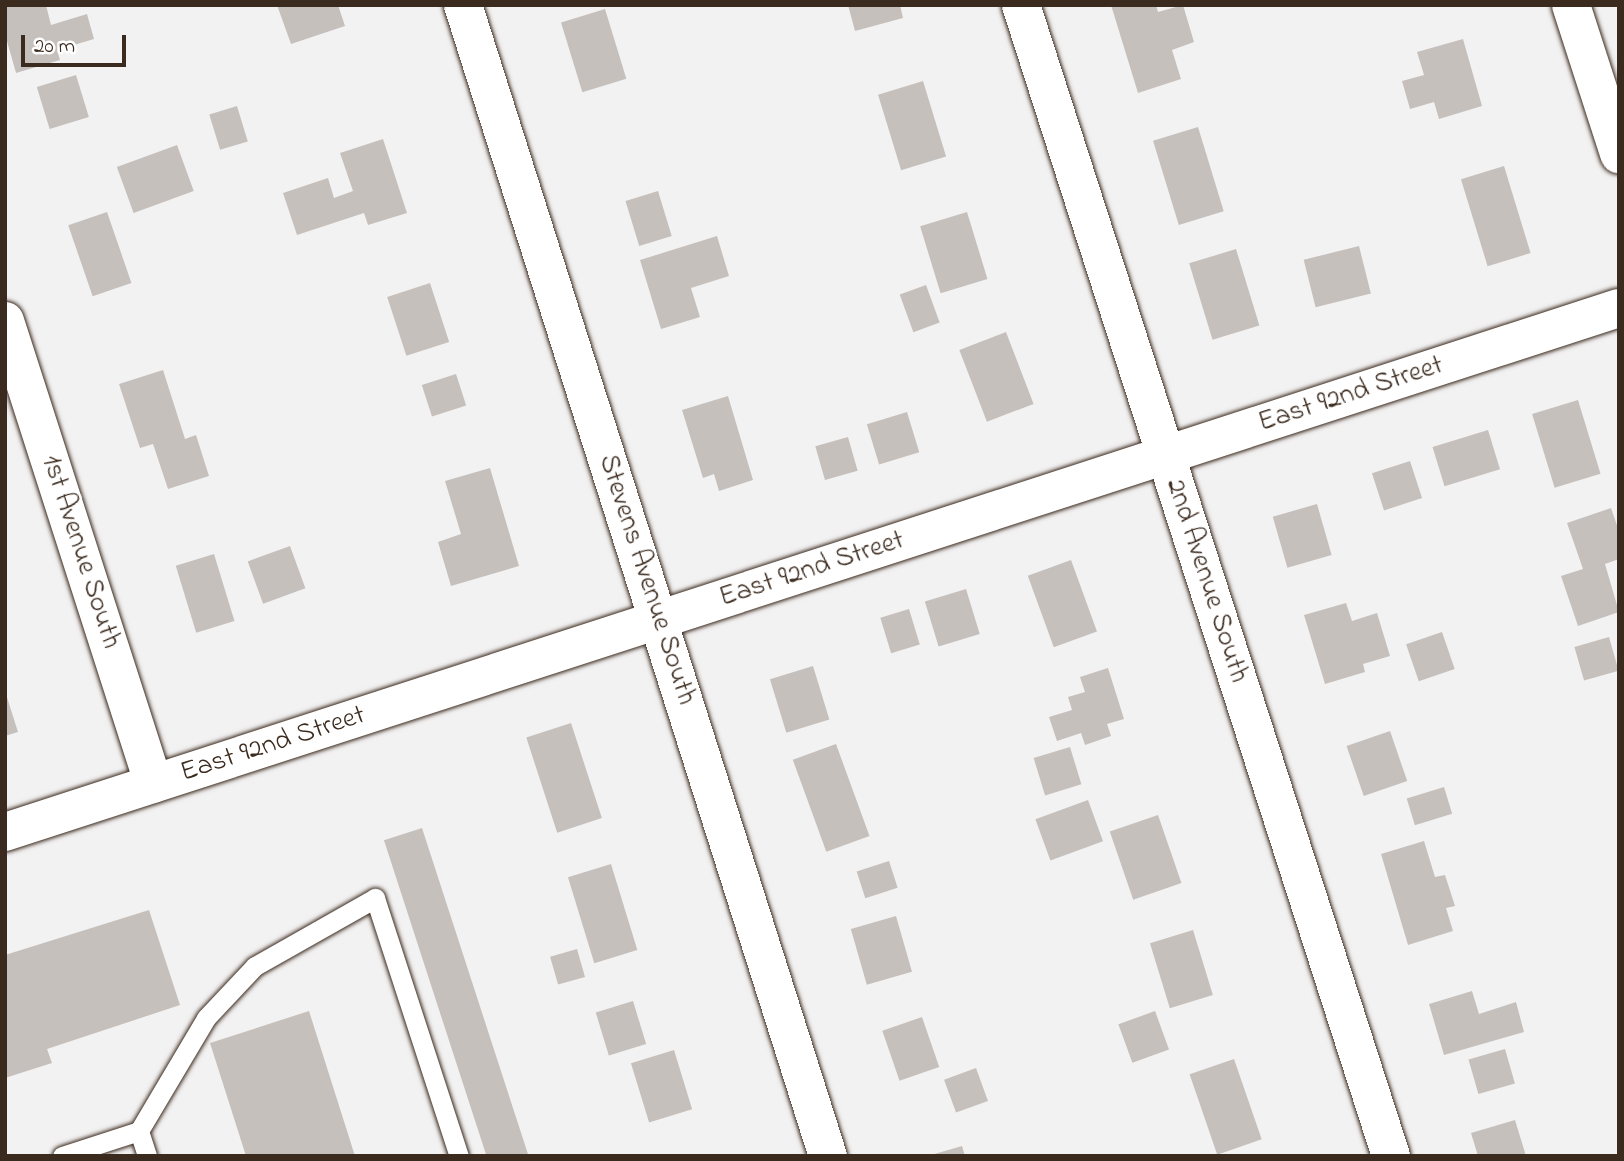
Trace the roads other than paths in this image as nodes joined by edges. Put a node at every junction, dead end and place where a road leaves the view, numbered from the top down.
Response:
1 (463, 5) edge
2 (1021, 5) edge
3 (1571, 5) edge
4 (1619, 154) edge
5 (1619, 308) edge
6 (5, 321) edge
7 (1165, 455) junction
8 (658, 620) junction
9 (154, 784) junction
10 (5, 832) edge
11 (139, 1131) junction
12 (62, 1156) edge
13 (147, 1156) edge
14 (459, 1156) edge
15 (828, 1156) edge
16 (1391, 1156) edge

1 - 8 street, Stevens Avenue South
2 - 7 street, 2nd Avenue South
3 - 4 street
5 - 7 street, East 92nd Street
6 - 9 street, 1st Avenue South
7 - 8 street, East 92nd Street
7 - 16 street, 2nd Avenue South
8 - 9 street, East 92nd Street
8 - 15 street, Stevens Avenue South
9 - 10 street, East 92nd Street
11 - 12 lane
11 - 13 lane
11 - 14 lane

